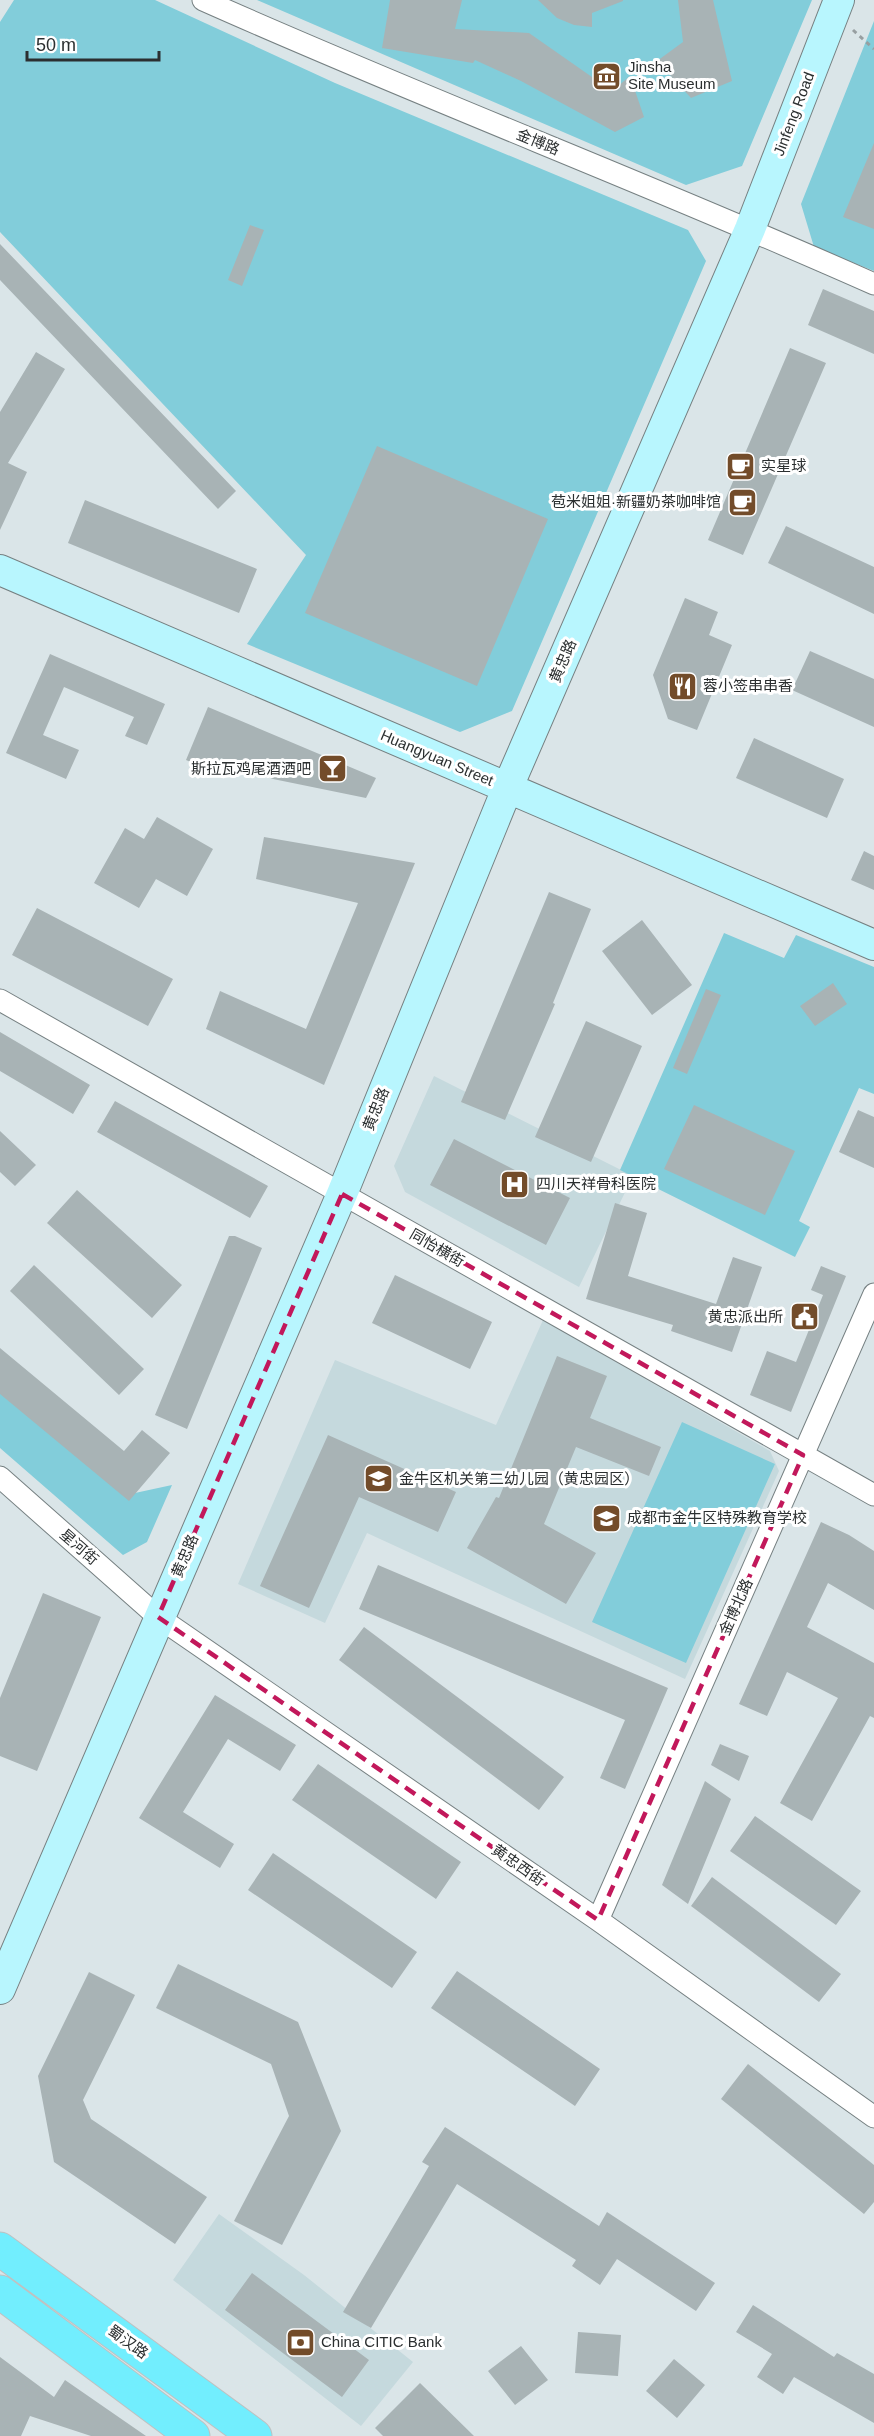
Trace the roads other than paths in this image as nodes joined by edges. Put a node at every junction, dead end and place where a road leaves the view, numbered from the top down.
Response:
1 (202, 0) edge
2 (839, 0) edge
3 (750, 229) junction
4 (874, 284) edge
5 (0, 570) edge
6 (507, 789) junction
7 (874, 945) edge
8 (0, 1000) edge
9 (342, 1194) junction
10 (874, 1294) edge
11 (803, 1455) junction
12 (0, 1477) edge
13 (874, 1496) edge
14 (158, 1617) junction
15 (598, 1920) junction
16 (0, 1989) edge
17 (874, 2117) edge
18 (0, 2249) edge
19 (0, 2292) edge
20 (193, 2436) edge
21 (255, 2436) edge

1 - 3 street, 金博路
2 - 3 street, Jinfeng Road
3 - 4 street, 金博路
3 - 6 street, 黄忠路
5 - 6 street, Huangyuan Street
6 - 7 street, Huangyuan Street
6 - 9 street, 黄忠路
8 - 9 street, 同怡横街
9 - 11 street, 同怡横街
9 - 14 street, 黄忠路
10 - 11 street, 金博北路
11 - 13 street, 同怡横街
11 - 15 street, 金博北路
12 - 14 street, 星河街
14 - 15 street, 黄忠西街
14 - 16 street, 黄忠路
15 - 17 street, 黄忠西街
18 - 21 main road, 蜀汉路
19 - 20 main road

